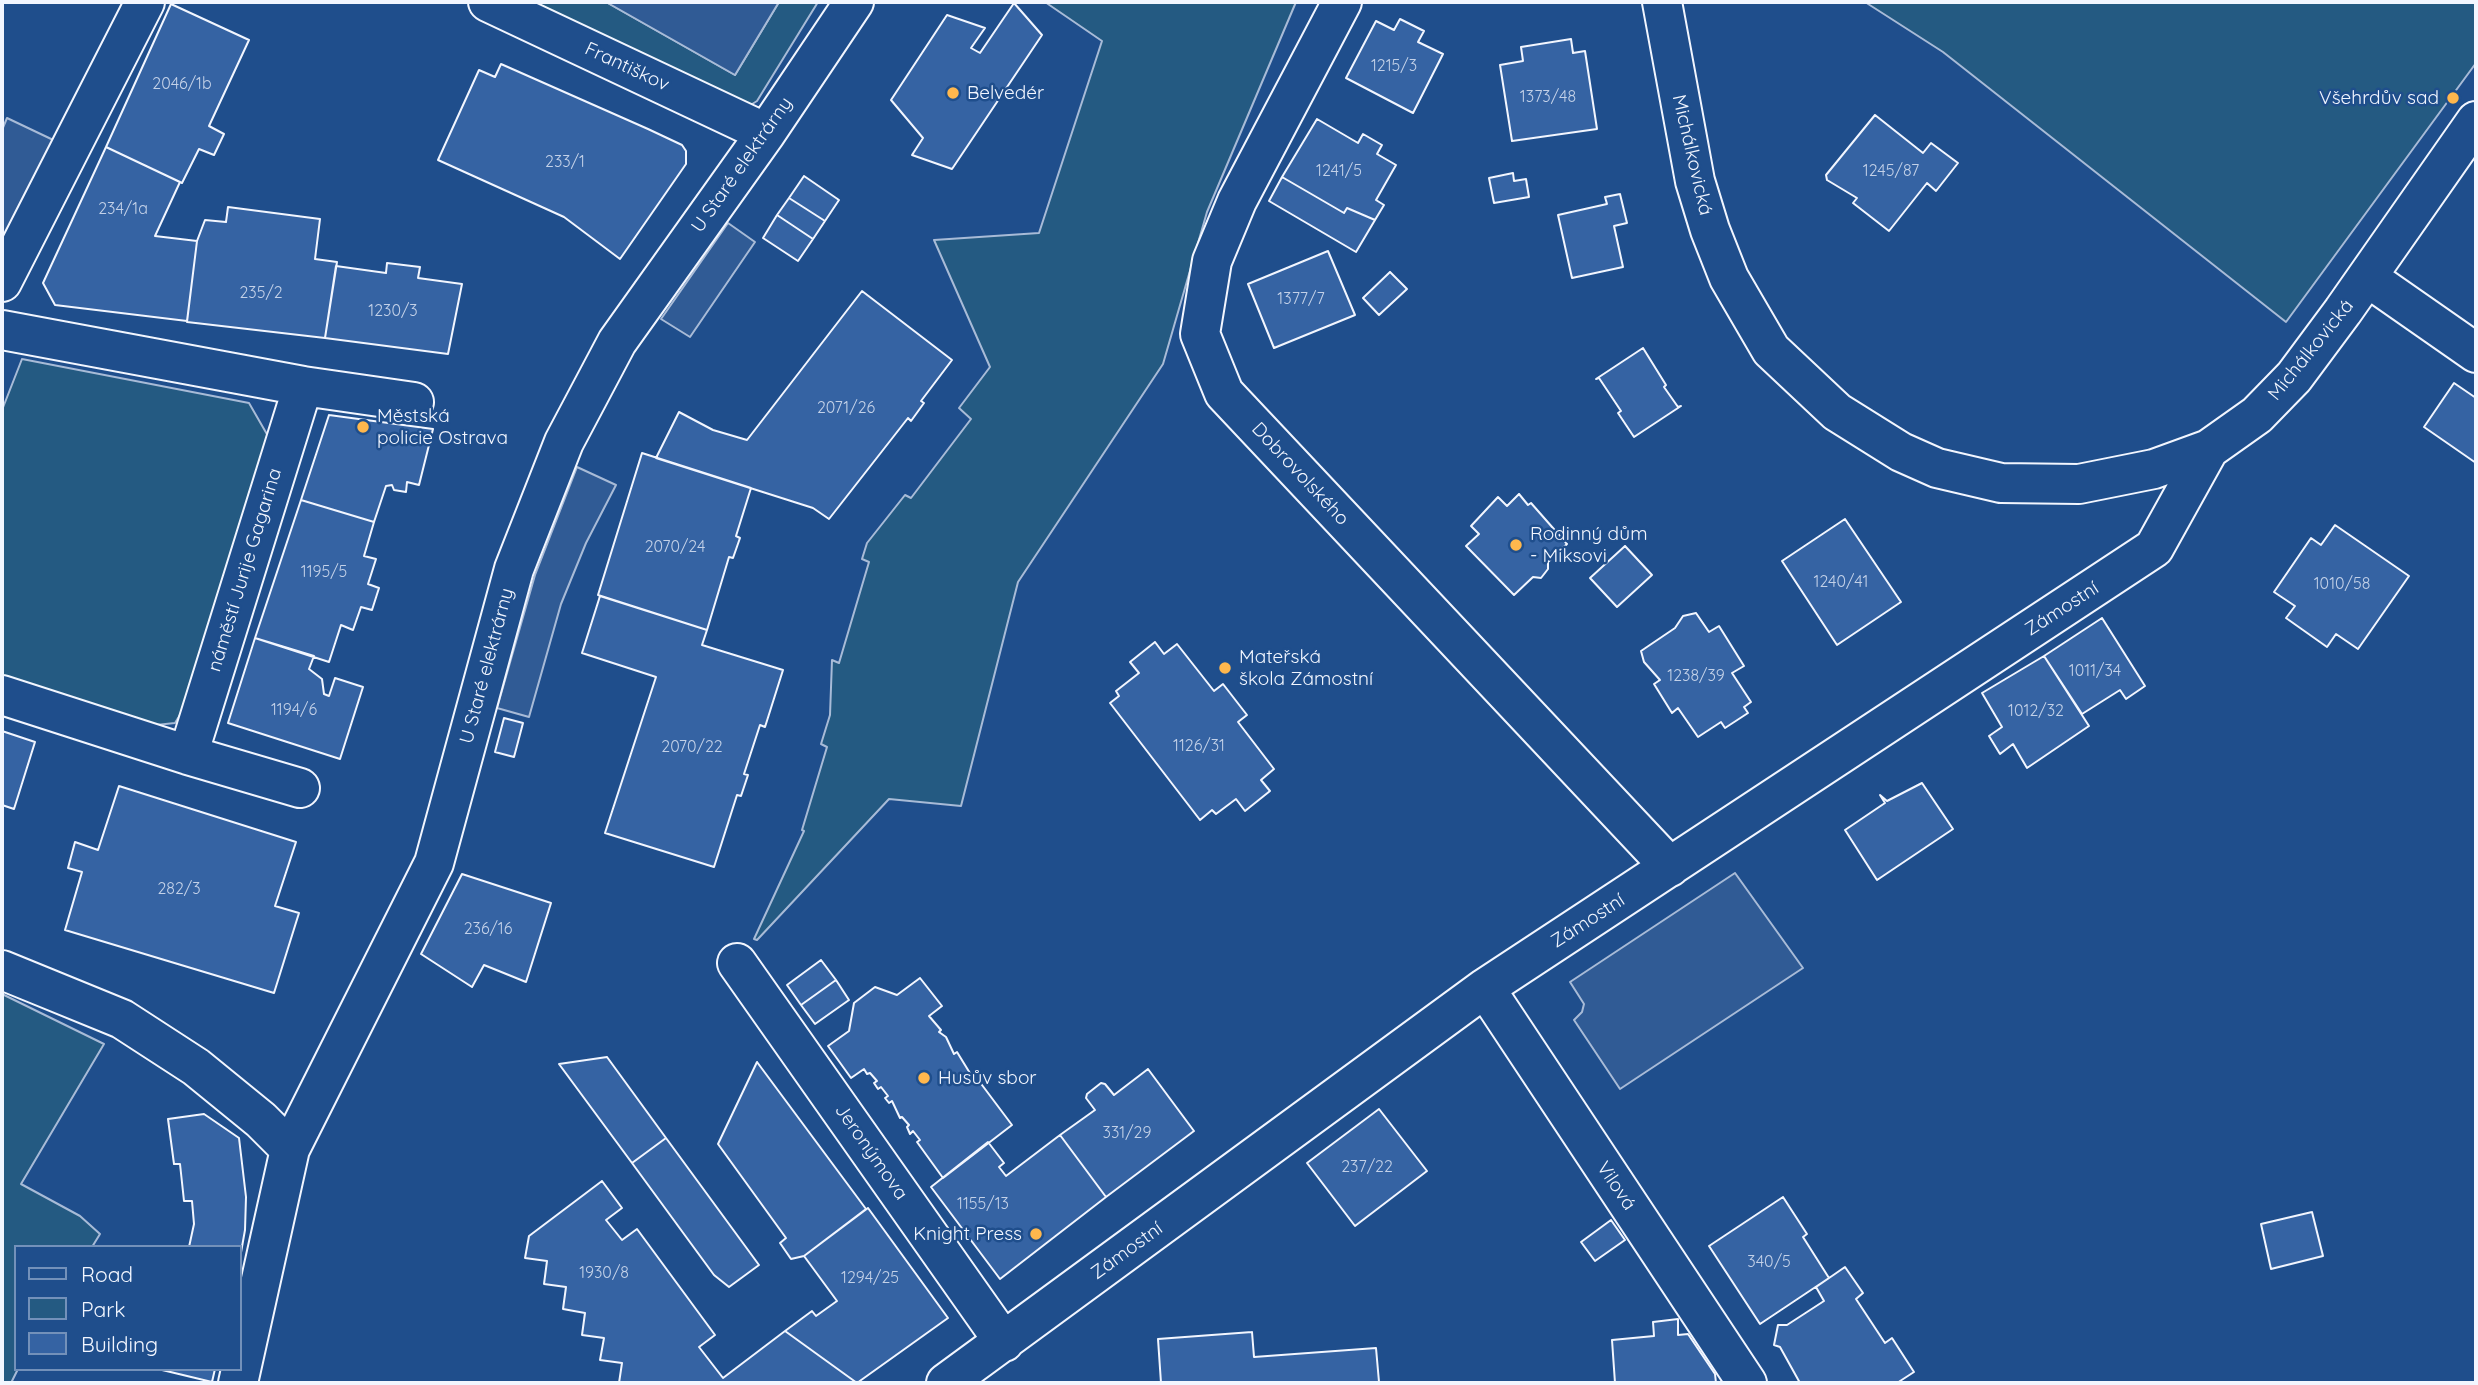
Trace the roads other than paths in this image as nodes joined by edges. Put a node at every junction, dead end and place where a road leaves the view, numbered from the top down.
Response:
1 (145, 2) edge
2 (488, 2) edge
3 (854, 2) edge
4 (1342, 2) edge
5 (1662, 2) edge
6 (2476, 121) edge
7 (766, 133) junction
8 (2367, 278) junction
9 (2, 282) edge
10 (2, 330) edge
11 (2476, 353) edge
12 (303, 386) junction
13 (414, 402) dead end
14 (2209, 449) junction
15 (2, 695) edge
16 (188, 755) junction
17 (300, 788) dead end
18 (1670, 867) junction
19 (737, 963) dead end
20 (2, 970) edge
21 (1485, 988) junction
22 (290, 1149) junction
23 (1004, 1342) junction
24 (242, 1369) edge
25 (946, 1383) edge
26 (1747, 1383) edge

1 - 9 street
2 - 7 street, Františkov
3 - 7 street, U Staré elektrárny
4 - 18 street, Dobrovolského
5 - 14 street, Michálkovická
6 - 8 street, Michálkovická
7 - 22 street, U Staré elektrárny
8 - 11 street
8 - 14 street, Michálkovická
10 - 12 street
12 - 13 street
12 - 16 street, náměstí Jurije Gagarina
14 - 18 street, Zámostní
15 - 16 street
16 - 17 street
18 - 21 street, Zámostní
19 - 23 street, Jeronýmova
20 - 22 street
21 - 23 street, Zámostní
21 - 26 street, Vilová
22 - 24 street, U Staré elektrárny
23 - 25 street, Zámostní

